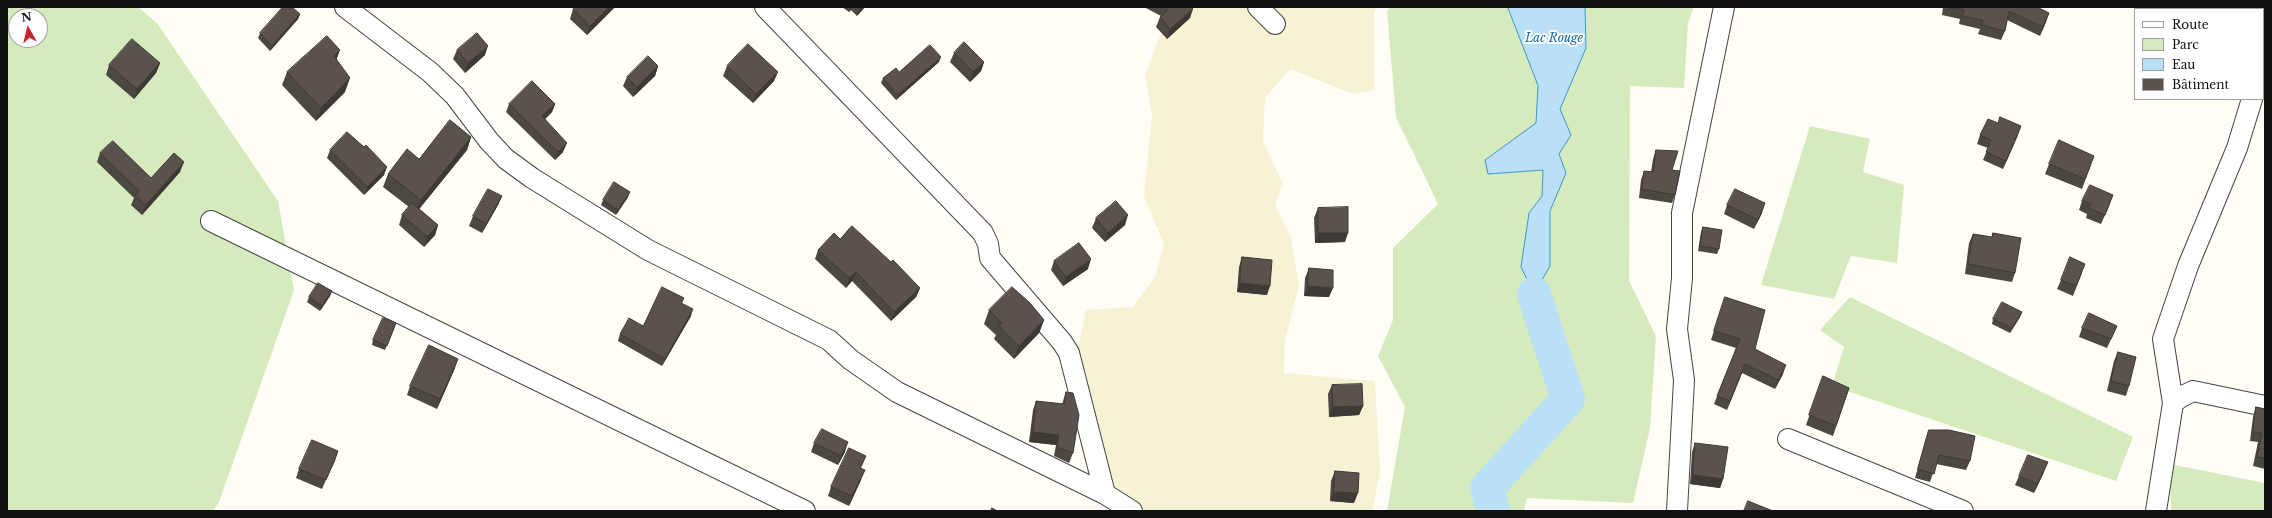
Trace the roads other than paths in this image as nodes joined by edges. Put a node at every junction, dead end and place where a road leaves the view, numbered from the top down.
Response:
1 (345, 7) edge
2 (765, 7) edge
3 (1258, 7) edge
4 (1724, 7) edge
5 (1274, 24) dead end
6 (2252, 100) edge
7 (211, 221) dead end
8 (2173, 403) junction
9 (2265, 406) edge
10 (1788, 439) dead end
11 (1104, 494) junction
12 (806, 511) edge
13 (1132, 511) edge
14 (1677, 511) edge
15 (1963, 511) edge
16 (2156, 511) edge

1 - 11 street
2 - 11 street
3 - 5 street
4 - 14 street
6 - 8 street
7 - 12 street
8 - 9 street
8 - 16 street
10 - 15 street
11 - 13 street

